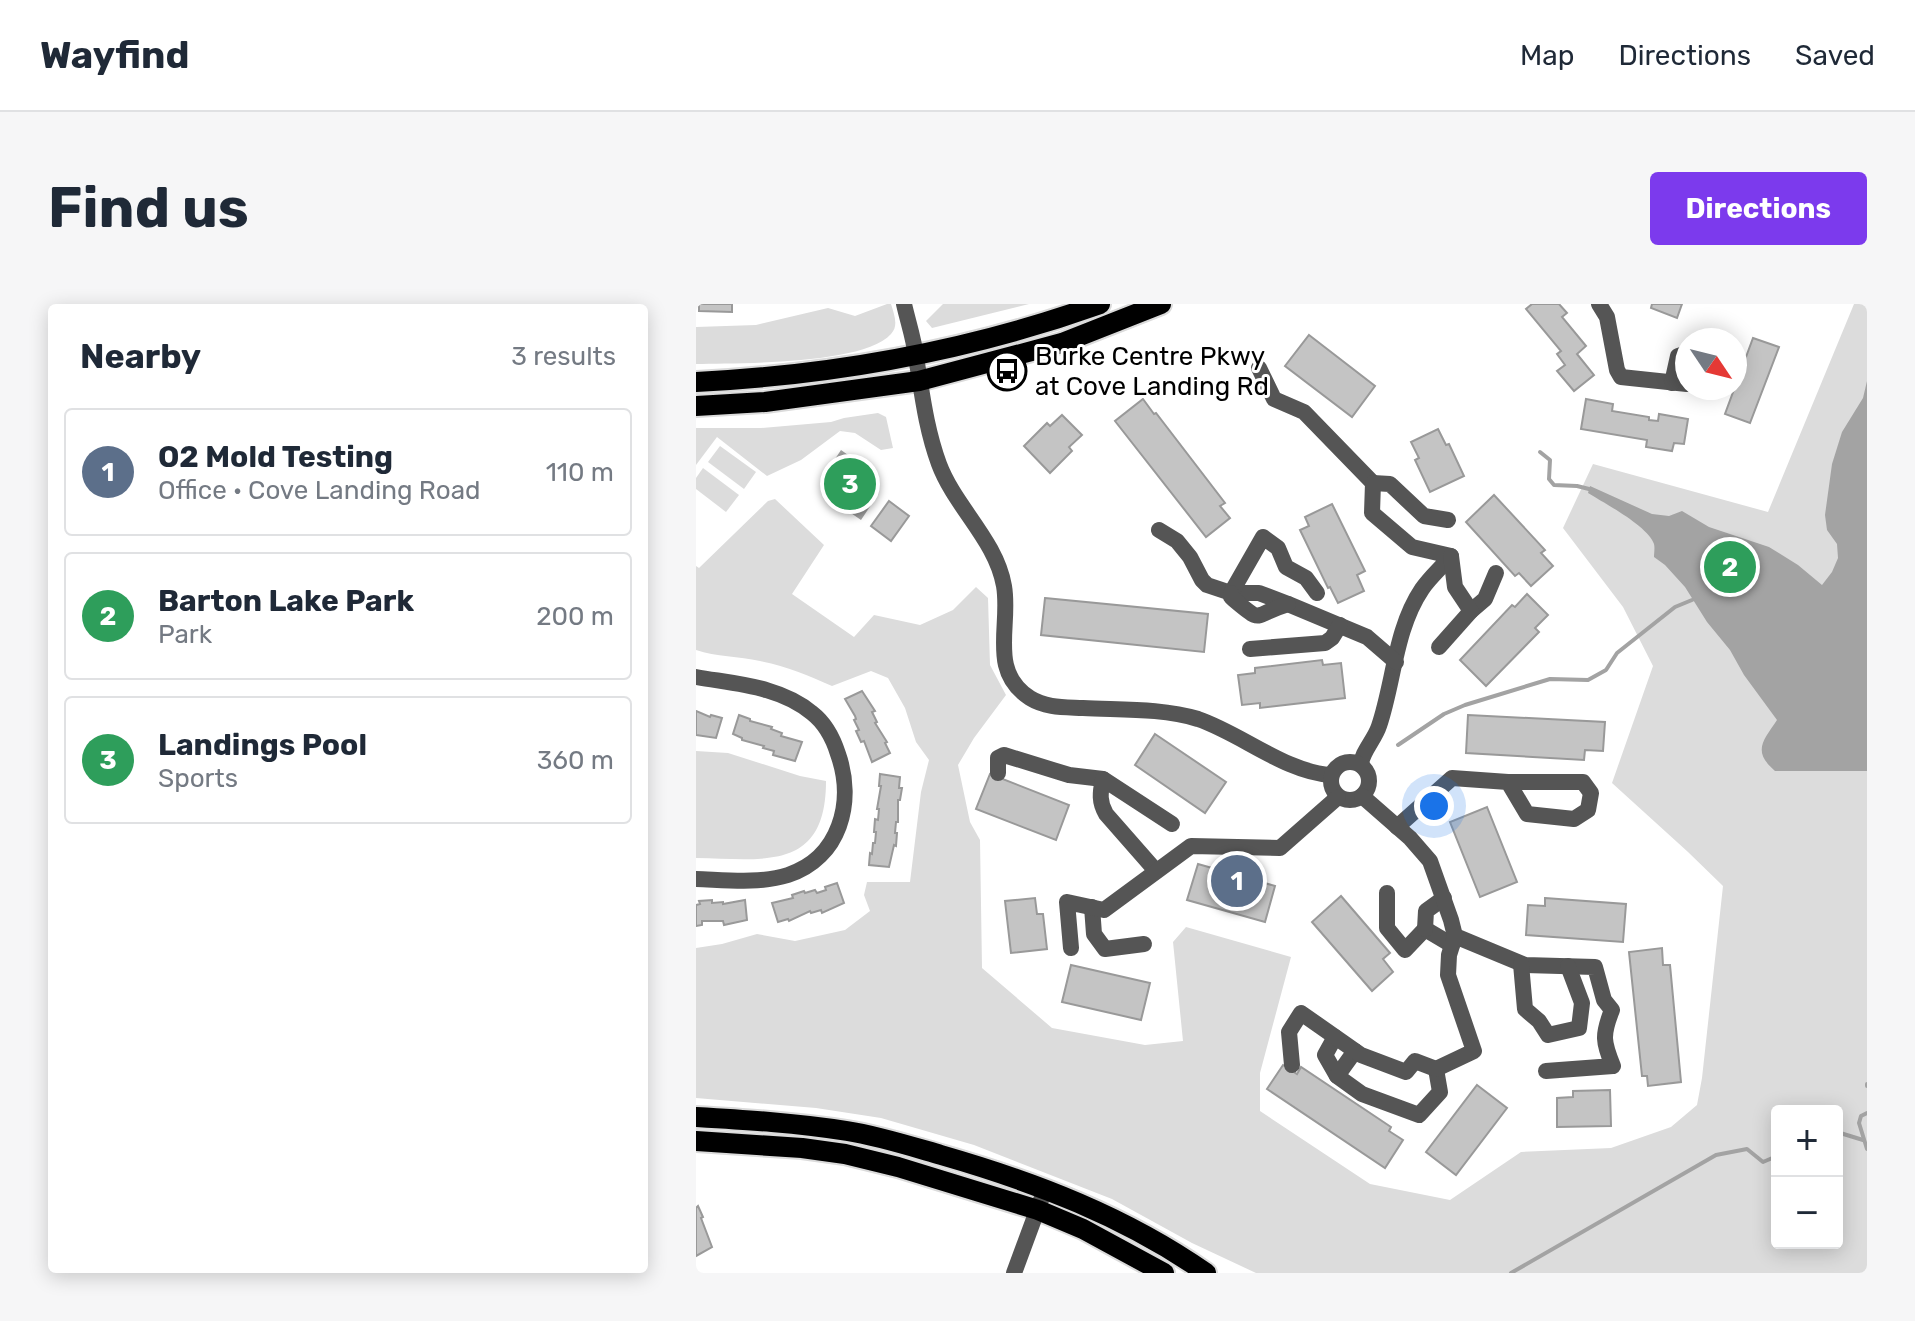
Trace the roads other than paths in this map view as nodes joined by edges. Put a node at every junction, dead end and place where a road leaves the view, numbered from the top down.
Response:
1 (904, 304) edge
2 (1100, 304) edge
3 (1161, 304) edge
4 (1603, 305) edge
5 (916, 356) junction
6 (1259, 368) dead end
7 (919, 381) junction
8 (696, 382) edge
9 (1675, 383) edge
10 (696, 406) edge
11 (1373, 483) junction
12 (1448, 520) dead end
13 (1159, 530) dead end
14 (1451, 556) junction
15 (1496, 573) dead end
16 (1231, 593) junction
17 (1317, 593) dead end
18 (1471, 611) junction
19 (1340, 625) junction
20 (1439, 647) dead end
21 (1250, 649) dead end
22 (1396, 662) junction
23 (696, 677) edge
24 (1361, 765) junction
25 (998, 773) dead end
26 (1331, 775) junction
27 (1103, 779) junction
28 (1508, 782) junction
29 (1362, 796) junction
30 (1338, 797) junction
31 (1172, 824) dead end
32 (1397, 827) junction
33 (1156, 871) junction
34 (696, 879) edge
35 (1387, 893) dead end
36 (1444, 898) junction
37 (1092, 907) junction
38 (1425, 929) junction
39 (1454, 941) junction
40 (1144, 944) dead end
41 (1071, 948) dead end
42 (1521, 964) junction
43 (1568, 966) junction
44 (1335, 1037) junction
45 (1355, 1051) junction
46 (1292, 1065) dead end
47 (1436, 1069) junction
48 (1546, 1071) dead end
49 (1337, 1076) junction
50 (696, 1117) edge
51 (696, 1141) edge
52 (1045, 1188) junction
53 (1038, 1210) junction
54 (1014, 1273) edge
55 (1164, 1273) edge
56 (1206, 1273) edge

1 - 5 street
2 - 5 main road
3 - 7 main road
4 - 9 street
5 - 7 street
5 - 8 main road
6 - 11 street
7 - 10 main road
7 - 26 street
11 - 12 street
11 - 14 street
13 - 16 street
14 - 18 street
14 - 22 street
15 - 18 street
16 - 17 street
16 - 19 street
18 - 20 street
19 - 21 street
19 - 22 street
22 - 24 street
23 - 34 street
24 - 26 street
24 - 29 street
25 - 27 street
26 - 30 street
27 - 31 street
27 - 33 street
28 - 28 street
28 - 32 street
29 - 30 street
29 - 32 street
30 - 33 street
32 - 36 street
33 - 37 street
35 - 38 street
36 - 38 street
36 - 39 street
37 - 40 street
37 - 41 street
38 - 39 street
39 - 42 street
39 - 47 street
42 - 43 street
42 - 43 street
43 - 48 street
44 - 45 street
44 - 46 street
44 - 49 street
45 - 47 street
45 - 49 street
47 - 49 street
50 - 52 main road
51 - 53 main road
52 - 53 street
52 - 56 main road
53 - 54 street
53 - 55 main road

